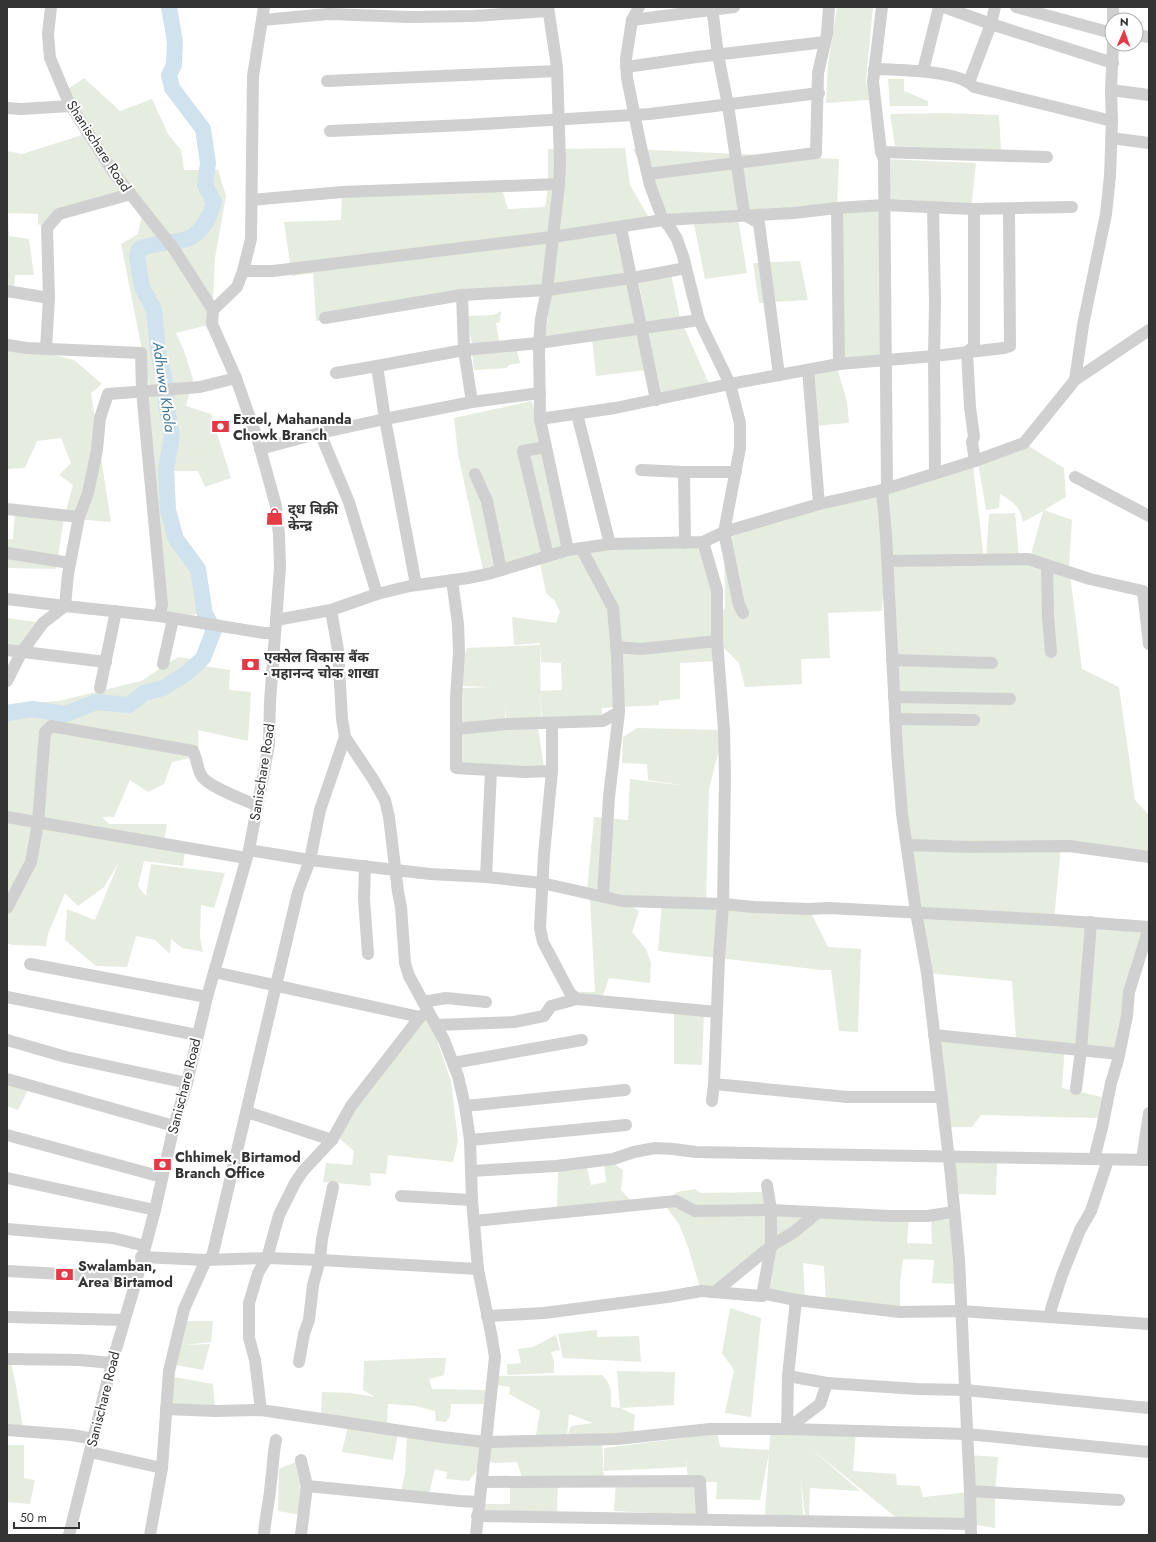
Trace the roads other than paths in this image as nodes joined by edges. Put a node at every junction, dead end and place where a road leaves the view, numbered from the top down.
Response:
1 (50, 7) edge
2 (264, 7) edge
3 (639, 7) edge
4 (734, 7) edge
5 (830, 7) edge
6 (882, 7) edge
7 (939, 7) edge
8 (944, 7) edge
9 (995, 7) edge
10 (1016, 7) edge
11 (712, 8) edge
12 (548, 9) edge
13 (262, 20) junction
14 (632, 20) junction
15 (991, 24) junction
16 (1104, 31) edge
17 (825, 42) junction
18 (1113, 52) edge
19 (718, 55) junction
20 (1112, 63) junction
21 (626, 67) junction
22 (874, 69) junction
23 (557, 71) junction
24 (923, 71) junction
25 (327, 81) dead end
26 (969, 82) junction
27 (1111, 90) junction
28 (819, 93) junction
29 (1149, 94) edge
30 (728, 105) junction
31 (71, 106) junction
32 (7, 108) edge
33 (635, 115) junction
34 (560, 120) junction
35 (1112, 121) junction
36 (330, 131) dead end
37 (1111, 138) junction
38 (1149, 143) edge
39 (881, 152) junction
40 (1047, 157) dead end
41 (737, 163) junction
42 (648, 174) junction
43 (559, 184) junction
44 (131, 194) junction
45 (252, 200) junction
46 (884, 205) junction
47 (1072, 207) dead end
48 (837, 208) junction
49 (933, 208) junction
50 (974, 209) junction
51 (1008, 209) junction
52 (745, 215) junction
53 (663, 220) junction
54 (621, 228) junction
55 (552, 237) junction
56 (686, 268) junction
57 (243, 270) junction
58 (632, 278) junction
59 (547, 290) junction
60 (7, 291) edge
61 (462, 295) junction
62 (49, 298) junction
63 (213, 310) junction
64 (325, 318) dead end
65 (699, 320) junction
66 (642, 327) junction
67 (1149, 330) edge
68 (539, 342) junction
69 (7, 345) edge
70 (46, 348) junction
71 (464, 350) junction
72 (967, 352) junction
73 (934, 356) junction
74 (887, 359) junction
75 (839, 364) junction
76 (377, 366) junction
77 (808, 370) junction
78 (336, 373) dead end
79 (779, 375) junction
80 (236, 378) junction
81 (1075, 380) junction
82 (730, 384) junction
83 (142, 391) junction
84 (540, 394) junction
85 (656, 400) junction
86 (472, 402) junction
87 (577, 414) junction
88 (385, 419) junction
89 (540, 419) junction
90 (320, 433) junction
91 (546, 447) junction
92 (260, 449) junction
93 (975, 461) junction
94 (641, 470) dead end
95 (684, 472) junction
96 (736, 472) junction
97 (935, 473) junction
98 (475, 474) dead end
99 (1075, 477) dead end
100 (885, 489) junction
101 (819, 504) junction
102 (7, 509) edge
103 (1149, 515) edge
104 (79, 517) junction
105 (724, 532) junction
106 (703, 542) junction
107 (685, 543) junction
108 (610, 544) junction
109 (581, 548) junction
110 (568, 550) junction
111 (7, 553) edge
112 (548, 556) junction
113 (888, 561) junction
114 (70, 563) junction
115 (1047, 565) junction
116 (501, 570) junction
117 (452, 580) junction
118 (416, 585) junction
119 (377, 594) junction
120 (7, 599) edge
121 (65, 606) junction
122 (331, 610) junction
123 (116, 612) junction
124 (742, 613) dead end
125 (159, 616) junction
126 (173, 619) junction
127 (276, 620) junction
128 (275, 633) junction
129 (717, 641) junction
130 (1149, 644) edge
131 (616, 647) junction
132 (7, 650) edge
133 (1050, 652) dead end
134 (22, 653) junction
135 (892, 660) junction
136 (106, 662) junction
137 (992, 663) dead end
138 (163, 664) dead end
139 (7, 681) edge
140 (100, 688) dead end
141 (894, 697) junction
142 (1010, 699) dead end
143 (619, 712) junction
144 (895, 719) junction
145 (974, 720) dead end
146 (552, 723) junction
147 (456, 729) junction
148 (345, 737) junction
149 (492, 770) junction
150 (552, 771) junction
151 (258, 806) junction
152 (7, 817) edge
153 (38, 823) junction
154 (907, 845) junction
155 (248, 854) junction
156 (1149, 857) edge
157 (310, 860) junction
158 (365, 866) junction
159 (395, 870) junction
160 (486, 877) junction
161 (542, 883) junction
162 (603, 896) junction
163 (723, 904) junction
164 (7, 908) edge
165 (916, 912) junction
166 (1091, 922) junction
167 (1149, 927) edge
168 (368, 954) dead end
169 (30, 964) dead end
170 (214, 972) junction
171 (275, 985) junction
172 (7, 997) edge
173 (207, 997) junction
174 (576, 999) junction
175 (486, 1002) dead end
176 (424, 1010) junction
177 (717, 1012) junction
178 (436, 1025) junction
179 (934, 1035) junction
180 (197, 1036) junction
181 (7, 1040) edge
182 (582, 1040) dead end
183 (1081, 1050) junction
184 (1119, 1054) junction
185 (453, 1063) junction
186 (7, 1079) edge
187 (187, 1083) junction
188 (714, 1084) junction
189 (1076, 1089) dead end
190 (625, 1090) dead end
191 (942, 1097) junction
192 (712, 1101) dead end
193 (465, 1106) junction
194 (247, 1112) junction
195 (1149, 1113) edge
196 (626, 1125) dead end
197 (174, 1126) junction
198 (7, 1135) edge
199 (332, 1140) junction
200 (470, 1140) junction
201 (948, 1157) junction
202 (1094, 1159) junction
203 (1108, 1160) junction
204 (1146, 1160) edge
205 (471, 1171) junction
206 (162, 1177) junction
207 (7, 1178) edge
208 (767, 1185) dead end
209 (333, 1187) dead end
210 (401, 1196) dead end
211 (472, 1200) junction
212 (155, 1210) junction
213 (771, 1210) junction
214 (954, 1212) junction
215 (817, 1213) junction
216 (474, 1221) junction
217 (7, 1229) edge
218 (771, 1246) junction
219 (143, 1252) junction
220 (267, 1258) junction
221 (206, 1260) junction
222 (320, 1260) junction
223 (478, 1269) junction
224 (7, 1271) edge
225 (137, 1278) junction
226 (715, 1292) junction
227 (762, 1296) junction
228 (796, 1300) junction
229 (961, 1311) junction
230 (487, 1316) junction
231 (7, 1317) edge
232 (1051, 1317) junction
233 (124, 1320) junction
234 (1149, 1324) edge
235 (7, 1359) edge
236 (299, 1362) dead end
237 (112, 1363) junction
238 (788, 1376) junction
239 (827, 1383) junction
240 (965, 1390) junction
241 (166, 1408) junction
242 (1149, 1408) edge
243 (261, 1410) junction
244 (787, 1429) junction
245 (7, 1430) edge
246 (967, 1434) junction
247 (94, 1439) junction
248 (276, 1440) dead end
249 (485, 1442) junction
250 (90, 1452) junction
251 (1149, 1452) edge
252 (301, 1460) dead end
253 (162, 1468) junction
254 (482, 1482) junction
255 (307, 1486) junction
256 (970, 1491) junction
257 (1119, 1500) dead end
258 (479, 1502) junction
259 (477, 1516) junction
260 (702, 1520) junction
261 (971, 1530) edge
262 (69, 1535) edge
263 (150, 1535) edge
264 (264, 1535) edge
265 (301, 1535) edge
266 (476, 1535) edge

1 - 31 street, Shanischare Road
2 - 13 street
3 - 14 street
4 - 11 street
5 - 17 street
6 - 22 street
7 - 24 street
8 - 15 street
9 - 15 street
10 - 16 street
11 - 14 street
11 - 19 street
12 - 13 street
12 - 23 street
13 - 45 street
14 - 21 street
15 - 20 street
15 - 26 street
17 - 19 street
17 - 28 street
18 - 20 street
19 - 21 street
19 - 30 street
20 - 27 street
21 - 33 street
22 - 24 street
22 - 39 street
23 - 25 street
23 - 34 street
24 - 26 street
26 - 35 street
27 - 29 street
27 - 35 street
28 - 30 street
28 - 41 street
30 - 33 street
30 - 41 street
31 - 32 street
31 - 44 street, Shanischare Road
33 - 34 street
33 - 42 street
34 - 36 street
34 - 43 street
35 - 37 street
37 - 38 street
37 - 81 street
39 - 40 street
39 - 46 street
41 - 42 street
41 - 52 street
42 - 53 street
43 - 45 street
43 - 55 street
44 - 62 street
44 - 63 street, Shanischare Road
45 - 57 street
46 - 48 street
46 - 49 street
46 - 74 street
47 - 51 street
48 - 52 street
48 - 75 street
49 - 50 street
49 - 73 street
50 - 51 street
50 - 72 street
51 - 72 street
52 - 53 street
52 - 79 street
53 - 54 street
53 - 56 street
54 - 55 street
54 - 58 street
55 - 57 street
55 - 59 street
56 - 58 street
56 - 65 street
57 - 63 street
58 - 59 street
58 - 66 street
59 - 61 street
59 - 68 street
60 - 62 street
61 - 64 street
61 - 71 street
62 - 70 street
63 - 80 street, Sanischare Road
65 - 66 street
65 - 82 street
66 - 68 street
66 - 85 street
67 - 81 street
68 - 71 street
68 - 84 street
69 - 70 street
70 - 83 street
71 - 76 street
71 - 86 street
72 - 73 street
72 - 93 street
73 - 74 street
73 - 97 street
74 - 75 street
74 - 100 street
75 - 77 street
76 - 78 street
76 - 88 street
77 - 79 street
77 - 101 street
79 - 82 street
80 - 83 street
80 - 92 street, Sanischare Road
81 - 93 street
82 - 85 street
82 - 96 street
83 - 104 street
83 - 125 street
84 - 86 street
84 - 89 street
85 - 87 street
86 - 88 street
87 - 89 street
87 - 108 street
88 - 90 street
88 - 118 street
89 - 91 street
90 - 92 street
90 - 119 street
91 - 110 street
91 - 112 street
92 - 127 street, Sanischare Road
93 - 97 street
94 - 95 street
95 - 96 street
95 - 107 street
96 - 105 street
97 - 100 street
98 - 116 street
99 - 103 street
100 - 101 street
100 - 113 street
101 - 105 street
102 - 104 street
104 - 114 street
105 - 106 street
105 - 124 street
106 - 107 street
106 - 129 street
107 - 108 street
108 - 109 street
109 - 110 street
109 - 131 street
110 - 112 street
111 - 114 street
112 - 116 street
113 - 115 street
113 - 135 street
114 - 121 street
115 - 130 street
115 - 133 street
116 - 117 street
117 - 118 street
117 - 147 street
118 - 119 street
119 - 122 street
120 - 121 street
121 - 123 street
121 - 134 street
122 - 127 street
122 - 148 street
123 - 125 street
123 - 136 street
125 - 126 street
126 - 128 street
126 - 138 street
127 - 128 street, Sanischare Road
128 - 151 street, Sanischare Road
129 - 131 street
129 - 163 street
131 - 143 street
132 - 134 street
134 - 136 street
134 - 139 street
135 - 137 street
135 - 141 street
136 - 140 street
141 - 142 street
141 - 144 street
143 - 146 street
143 - 162 street
144 - 145 street
144 - 154 street
146 - 147 street
146 - 150 street
147 - 149 street
148 - 157 street
148 - 159 street
149 - 150 street
149 - 160 street
150 - 161 street
151 - 153 street
151 - 155 street, Sanischare Road
152 - 153 street
153 - 155 street
153 - 164 street
154 - 156 street
154 - 165 street
155 - 157 street
155 - 170 street, Sanischare Road
157 - 158 street
157 - 171 street
158 - 159 street
158 - 168 street
159 - 160 street
159 - 176 street
160 - 161 street
161 - 162 street
161 - 174 street
162 - 163 street
163 - 165 street
163 - 177 street
165 - 166 street
165 - 179 street
166 - 167 street
166 - 183 street
167 - 184 street
169 - 173 street
170 - 171 street
170 - 173 street, Sanischare Road
171 - 176 street
171 - 194 street
172 - 180 street
173 - 180 street, Sanischare Road
174 - 177 street
174 - 178 street
175 - 176 street
176 - 178 street
176 - 199 street
177 - 188 street
178 - 185 street
179 - 183 street
179 - 191 street
180 - 187 street, Sanischare Road
181 - 187 street
182 - 185 street
183 - 184 street
183 - 189 street
184 - 202 street
185 - 193 street
186 - 197 street
187 - 197 street, Sanischare Road
188 - 191 street
188 - 192 street
190 - 193 street
191 - 201 street
193 - 200 street
194 - 199 street
194 - 221 street
195 - 204 street
196 - 200 street
197 - 206 street, Sanischare Road
198 - 206 street
199 - 220 street
200 - 205 street
201 - 202 street
201 - 205 street
201 - 214 street
202 - 203 street
203 - 204 street
203 - 232 street
205 - 211 street
206 - 212 street, Sanischare Road
207 - 212 street
208 - 213 street
209 - 222 street
210 - 211 street
211 - 216 street
212 - 219 street, Sanischare Road
213 - 215 street
213 - 216 street
213 - 218 street
214 - 215 street
214 - 229 street
215 - 218 street
216 - 223 street
217 - 219 street
218 - 226 street
218 - 227 street
219 - 221 street
219 - 225 street, Sanischare Road
220 - 221 street
220 - 222 street
220 - 243 street
221 - 241 street
222 - 223 street
222 - 236 street
223 - 230 street
224 - 225 street
225 - 233 street, Sanischare Road
226 - 227 street
226 - 230 street
227 - 228 street
228 - 229 street
228 - 238 street
229 - 232 street
229 - 240 street
230 - 249 street
231 - 233 street
232 - 234 street
233 - 237 street, Sanischare Road
235 - 237 street
237 - 247 street, Sanischare Road
238 - 239 street
238 - 244 street
239 - 240 street
239 - 244 street
240 - 242 street
240 - 246 street
241 - 243 street
241 - 253 street
243 - 249 street
244 - 246 street
244 - 249 street
245 - 247 street
246 - 251 street
246 - 256 street
247 - 250 street, Sanischare Road
248 - 264 street
249 - 254 street
250 - 253 street
250 - 262 street, Sanischare Road
252 - 255 street
253 - 263 street
254 - 258 street
254 - 260 street
255 - 258 street
255 - 265 street
256 - 257 street
256 - 261 street
258 - 259 street
259 - 260 street
259 - 266 street
260 - 261 street

